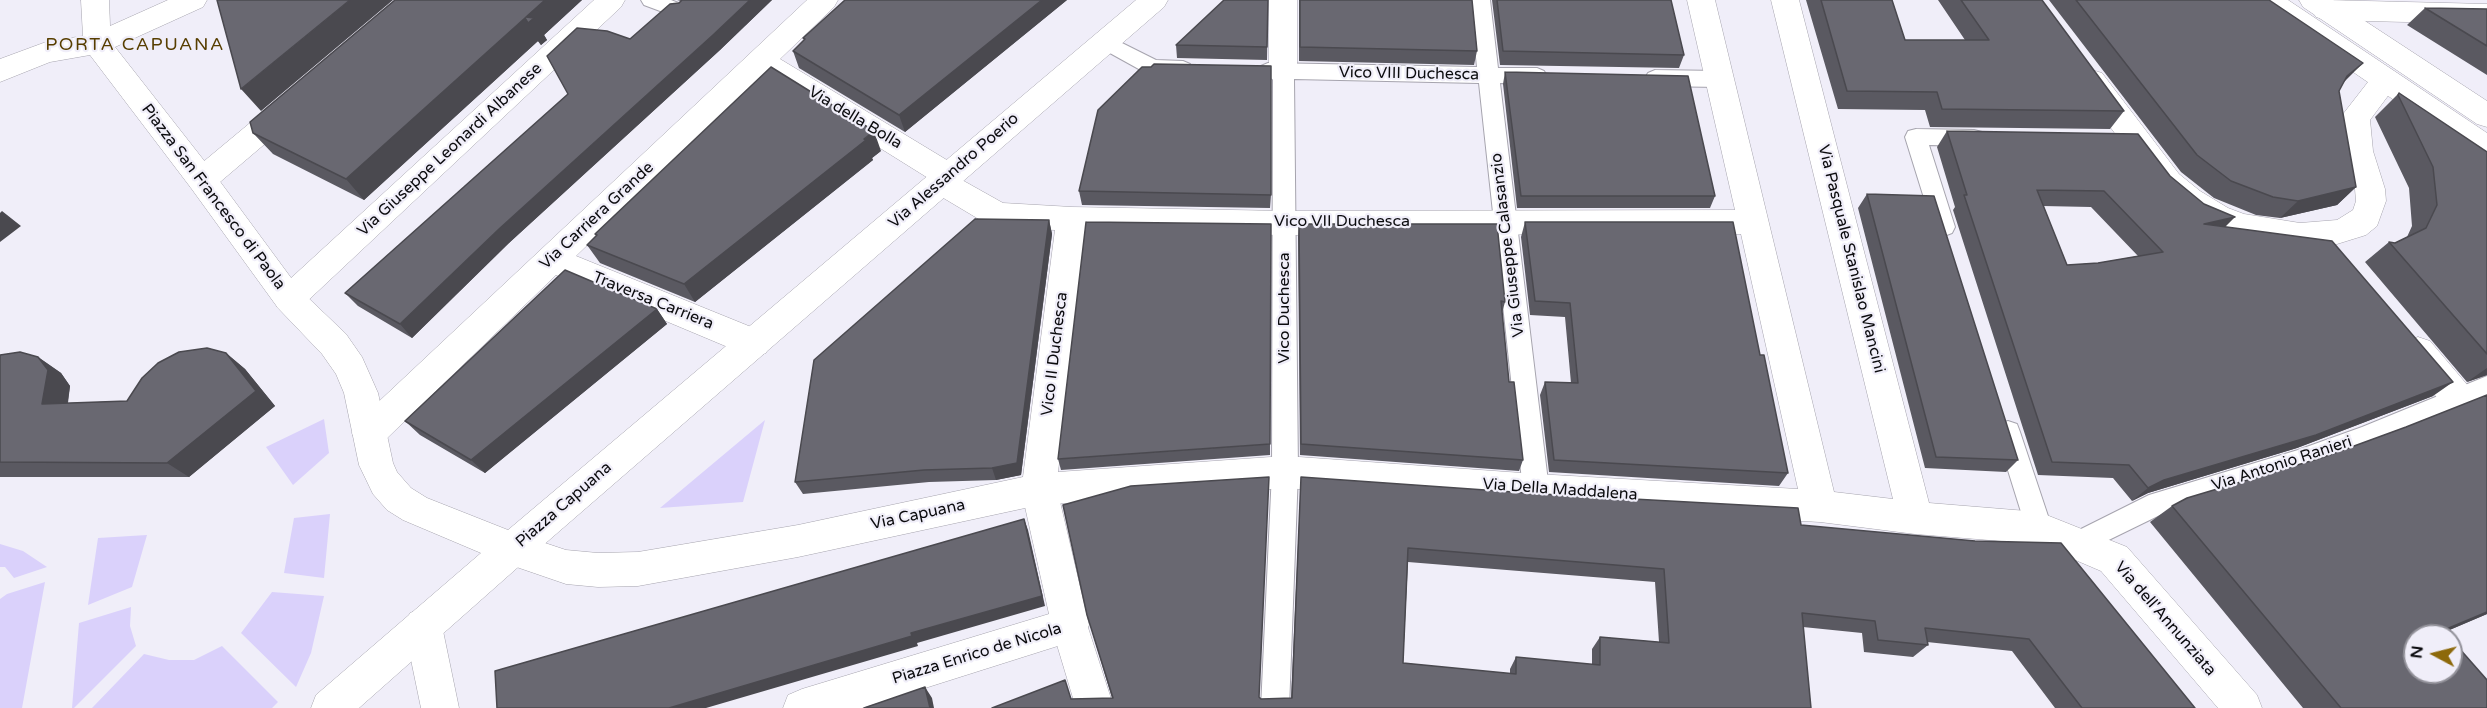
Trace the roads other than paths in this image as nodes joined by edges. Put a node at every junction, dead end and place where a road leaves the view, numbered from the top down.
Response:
1 (95, 0) edge
2 (193, 0) edge
3 (611, 0) edge
4 (651, 0) edge
5 (824, 0) edge
6 (1154, 0) edge
7 (1283, 0) edge
8 (1480, 0) edge
9 (1701, 0) edge
10 (1785, 0) edge
11 (2268, 0) edge
12 (2319, 5) edge
13 (679, 11) edge
14 (2487, 14) edge
15 (1106, 42) junction
16 (97, 44) junction
17 (2074, 56) edge
18 (762, 61) junction
19 (1201, 69) edge
20 (0, 70) edge
21 (1248, 71) edge
22 (1283, 72) junction
23 (1488, 76) junction
24 (1557, 77) edge
25 (1638, 78) edge
26 (1719, 79) junction
27 (2385, 81) junction
28 (309, 90) edge
29 (2487, 116) edge
30 (1997, 139) edge
31 (2487, 148) edge
32 (945, 179) junction
33 (202, 180) junction
34 (1072, 219) junction
35 (1505, 221) junction
36 (1751, 222) junction
37 (1285, 223) junction
38 (2319, 235) junction
39 (1950, 248) edge
40 (551, 259) junction
41 (2342, 262) edge
42 (289, 299) junction
43 (2396, 325) edge
44 (754, 343) junction
45 (2487, 386) edge
46 (2457, 397) junction
47 (2000, 405) edge
48 (369, 433) junction
49 (1285, 472) junction
50 (1039, 489) junction
51 (1536, 490) junction
52 (1820, 506) junction
53 (1915, 518) junction
54 (2039, 528) junction
55 (798, 541) joint
56 (2078, 543) junction
57 (512, 549) junction
58 (1070, 625) junction
59 (423, 626) junction
60 (330, 708) edge
61 (440, 708) edge
62 (802, 708) edge
63 (1095, 708) edge
64 (1275, 708) edge
65 (2243, 708) edge

1 - 16 street
2 - 16 street
3 - 42 street, Via Giuseppe Leonardi Albanese
4 - 13 lane
5 - 18 street, Via Carriera Grande
6 - 15 street, Via Alessandro Poerio
7 - 22 street, Vico Duchesca
8 - 23 lane, Via Giuseppe Calasanzio
9 - 26 street
10 - 53 street, Via Pasquale Stanislao Mancini
11 - 27 street
12 - 14 street
12 - 29 street
15 - 19 lane
15 - 32 street, Via Alessandro Poerio
16 - 20 street
16 - 33 street, Piazza San Francesco di Paola
17 - 38 street
18 - 32 street, Via della Bolla
18 - 40 street, Via Carriera Grande
21 - 22 lane, Vico VIII Duchesca
22 - 23 lane, Vico VIII Duchesca
22 - 37 lane, Vico Duchesca
23 - 24 lane, Vico VIII Duchesca
23 - 35 lane, Via Giuseppe Calasanzio
25 - 26 lane
26 - 36 street
27 - 31 street
27 - 38 street
28 - 33 street
30 - 39 lane
32 - 34 street, Vico VII Duchesca
32 - 44 street, Via Alessandro Poerio
33 - 42 street, Piazza San Francesco di Paola
34 - 37 street, Vico VII Duchesca
34 - 50 street, Vico II Duchesca
35 - 36 street, Vico VII Duchesca
35 - 37 street, Vico VII Duchesca
35 - 51 lane, Via Giuseppe Calasanzio
36 - 52 street
37 - 49 lane, Vico Duchesca
38 - 41 street
40 - 44 street, Traversa Carriera
40 - 48 street, Via Carriera Grande
42 - 48 street, Piazza San Francesco di Paola
43 - 46 street
44 - 57 street, Piazza Capuana
45 - 46 lane, Via Antonio Ranieri
46 - 56 lane, Via Antonio Ranieri
47 - 54 lane
48 - 57 street
49 - 50 street, Via Della Maddalena
49 - 51 street, Via Della Maddalena
49 - 64 lane, Vico Duchesca
50 - 55 street, Via Capuana
50 - 58 street, Vico II Duchesca
51 - 52 street, Via Della Maddalena
52 - 53 street, Via Della Maddalena
53 - 54 street, Via Della Maddalena
54 - 56 street, Via Della Maddalena
55 - 57 street, Piazza Capuana
56 - 65 street, Via dell'Annunziata
57 - 59 street
58 - 62 street, Piazza Enrico de Nicola
58 - 63 street, Piazza Enrico de Nicola
59 - 60 street
59 - 61 street

